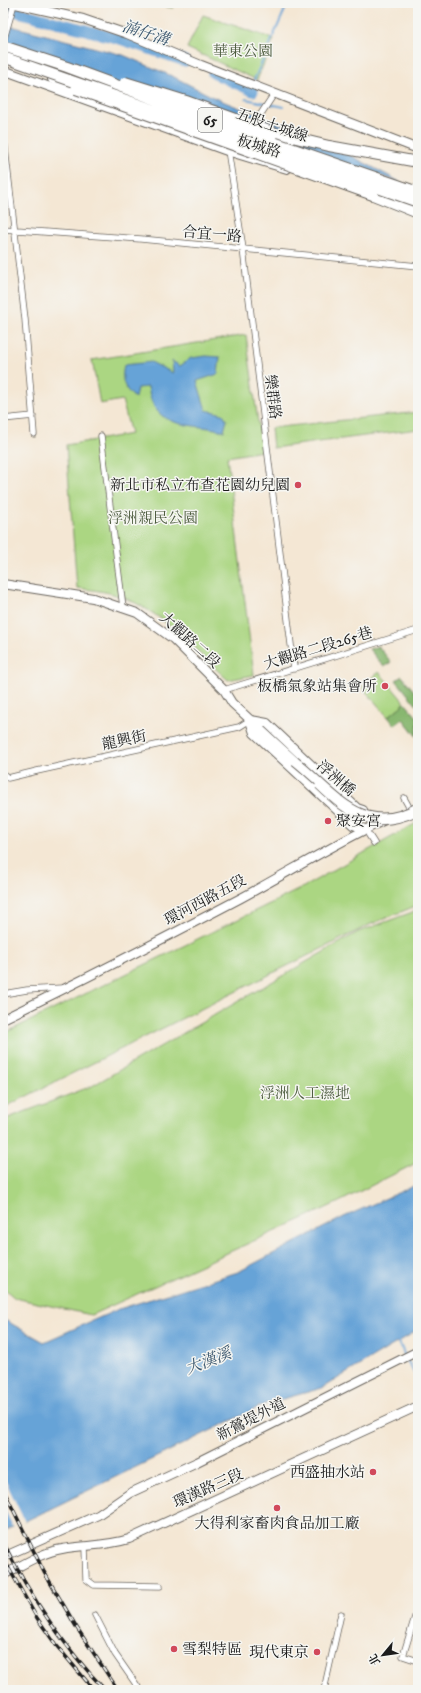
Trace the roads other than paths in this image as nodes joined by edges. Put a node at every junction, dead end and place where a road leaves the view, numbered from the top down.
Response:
1 (12, 4) edge
2 (3, 42) edge
3 (3, 46) edge
4 (3, 57) edge
5 (67, 67) junction
6 (3, 70) edge
7 (274, 94) junction
8 (3, 131) edge
9 (418, 149) edge
10 (227, 151) junction
11 (418, 162) edge
12 (418, 192) edge
13 (418, 202) edge
14 (418, 213) edge
15 (3, 229) edge
16 (14, 230) junction
17 (242, 249) junction
18 (418, 266) edge
19 (33, 416) junction
20 (3, 420) edge
21 (34, 434) dead end
22 (101, 436) dead end
23 (3, 584) edge
24 (123, 607) junction
25 (418, 630) edge
26 (294, 669) junction
27 (224, 690) junction
28 (250, 720) junction
29 (295, 761) junction
30 (3, 774) edge
31 (404, 798) dead end
32 (418, 803) edge
33 (414, 807) edge
34 (357, 808) junction
35 (418, 812) edge
36 (396, 814) junction
37 (365, 829) junction
38 (374, 843) dead end
39 (68, 987) junction
40 (3, 994) edge
41 (3, 1019) edge
42 (418, 1351) edge
43 (418, 1406) edge
44 (85, 1547) junction
45 (3, 1557) edge
46 (3, 1575) edge
47 (160, 1586) dead end
48 (418, 1607) edge
49 (341, 1614) dead end
50 (95, 1615) dead end
51 (418, 1661) edge
52 (140, 1690) edge
53 (324, 1690) edge

1 - 2 street
1 - 7 street
3 - 5 highway, 五股土城線 / 65, bridge
4 - 13 highway, 五股土城線 / 65, bridge
4 - 14 highway, bridge
5 - 11 highway, bridge
5 - 12 highway, 五股土城線 / 65, bridge
6 - 10 street, 板城路
7 - 9 street
7 - 10 street, bridge
8 - 16 street
10 - 14 street, 板城路
10 - 17 street, 樂群路
15 - 16 street, 合宜一路
16 - 17 street, 合宜一路
16 - 19 street
17 - 18 street, 合宜一路
17 - 26 street, 樂群路
19 - 20 street
19 - 21 street
22 - 24 street
23 - 24 street, 大觀路二段
24 - 27 street, 大觀路二段
25 - 26 street, 大觀路二段265巷
26 - 27 street, 大觀路二段265巷
27 - 28 street, 大觀路二段
28 - 29 street, 浮洲橋
28 - 30 street, 龍興街
28 - 34 street
28 - 37 street
29 - 33 street, 浮洲橋, bridge
29 - 35 street, bridge
31 - 33 street
32 - 33 street, 環河西路五段
33 - 36 street, 環河西路五段
34 - 36 street
34 - 37 street
36 - 37 street, 環河西路五段
37 - 38 street
37 - 39 street, 環河西路五段
39 - 40 street
39 - 41 street, 環河西路五段
42 - 45 street, 新鶯堤外道
43 - 44 street, 環漢路三段
44 - 46 street, 環漢路三段
44 - 47 street
48 - 51 street
49 - 53 street
50 - 52 street

